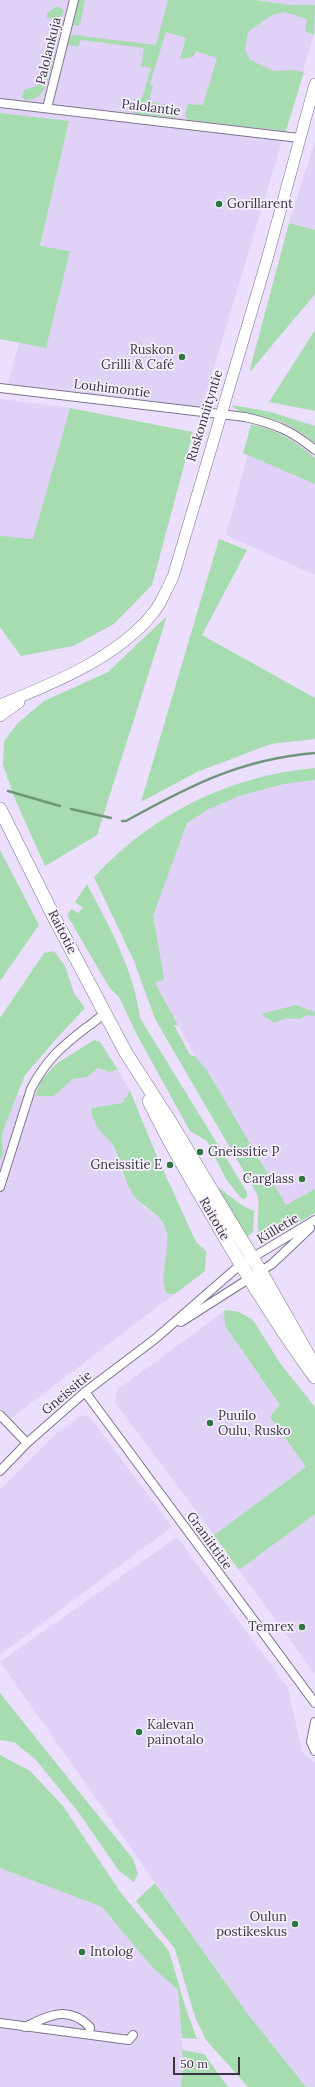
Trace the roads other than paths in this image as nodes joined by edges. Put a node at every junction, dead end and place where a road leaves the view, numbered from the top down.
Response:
1 (74, 0) edge
2 (315, 84) edge
3 (0, 103) edge
4 (47, 108) junction
5 (299, 138) junction
6 (0, 388) edge
7 (220, 414) junction
8 (315, 450) edge
9 (32, 691) junction
10 (0, 705) edge
11 (0, 716) edge
12 (0, 809) edge
13 (104, 1014) junction
14 (126, 1053) junction
15 (0, 1187) edge
16 (315, 1220) edge
17 (315, 1224) edge
18 (252, 1257) junction
19 (240, 1265) junction
20 (261, 1272) junction
21 (249, 1279) junction
22 (155, 1339) junction
23 (315, 1367) edge
24 (315, 1377) edge
25 (85, 1392) junction
26 (0, 1415) edge
27 (27, 1443) junction
28 (0, 1470) edge
29 (315, 1703) edge
30 (315, 1722) edge
31 (315, 1751) edge
32 (0, 2023) edge
33 (25, 2027) junction
34 (89, 2034) junction
35 (133, 2035) dead end

1 - 4 street, Palolankuja
2 - 5 street, Ruskonniityntie
3 - 4 street, Palolantie
4 - 5 street, Palolantie
5 - 7 street, Ruskonniityntie
6 - 7 street, Louhimontie
7 - 8 street, Louhimontie
7 - 9 street, Ruskonniityntie
9 - 10 street, Ruskonniityntie
9 - 11 street, Ruskonniityntie
12 - 13 main road, Raitotie
13 - 14 main road, Raitotie
13 - 15 street
14 - 18 main road, Raitotie
14 - 19 main road, Raitotie
16 - 18 street, Kiilletie
17 - 20 street, Kiilletie
18 - 19 street, Kiilletie
18 - 20 main road, Raitotie
19 - 21 main road, Raitotie
19 - 22 street, Gneissitie
20 - 21 street, Kiilletie
20 - 23 main road, Raitotie
21 - 22 street, Gneissitie
21 - 24 main road, Raitotie
22 - 25 street, Gneissitie
25 - 27 street, Gneissitie
25 - 29 street, Graniittitie
26 - 27 street
27 - 28 street, Gneissitie
30 - 31 street
32 - 33 street
33 - 34 street
33 - 34 street
34 - 35 street

